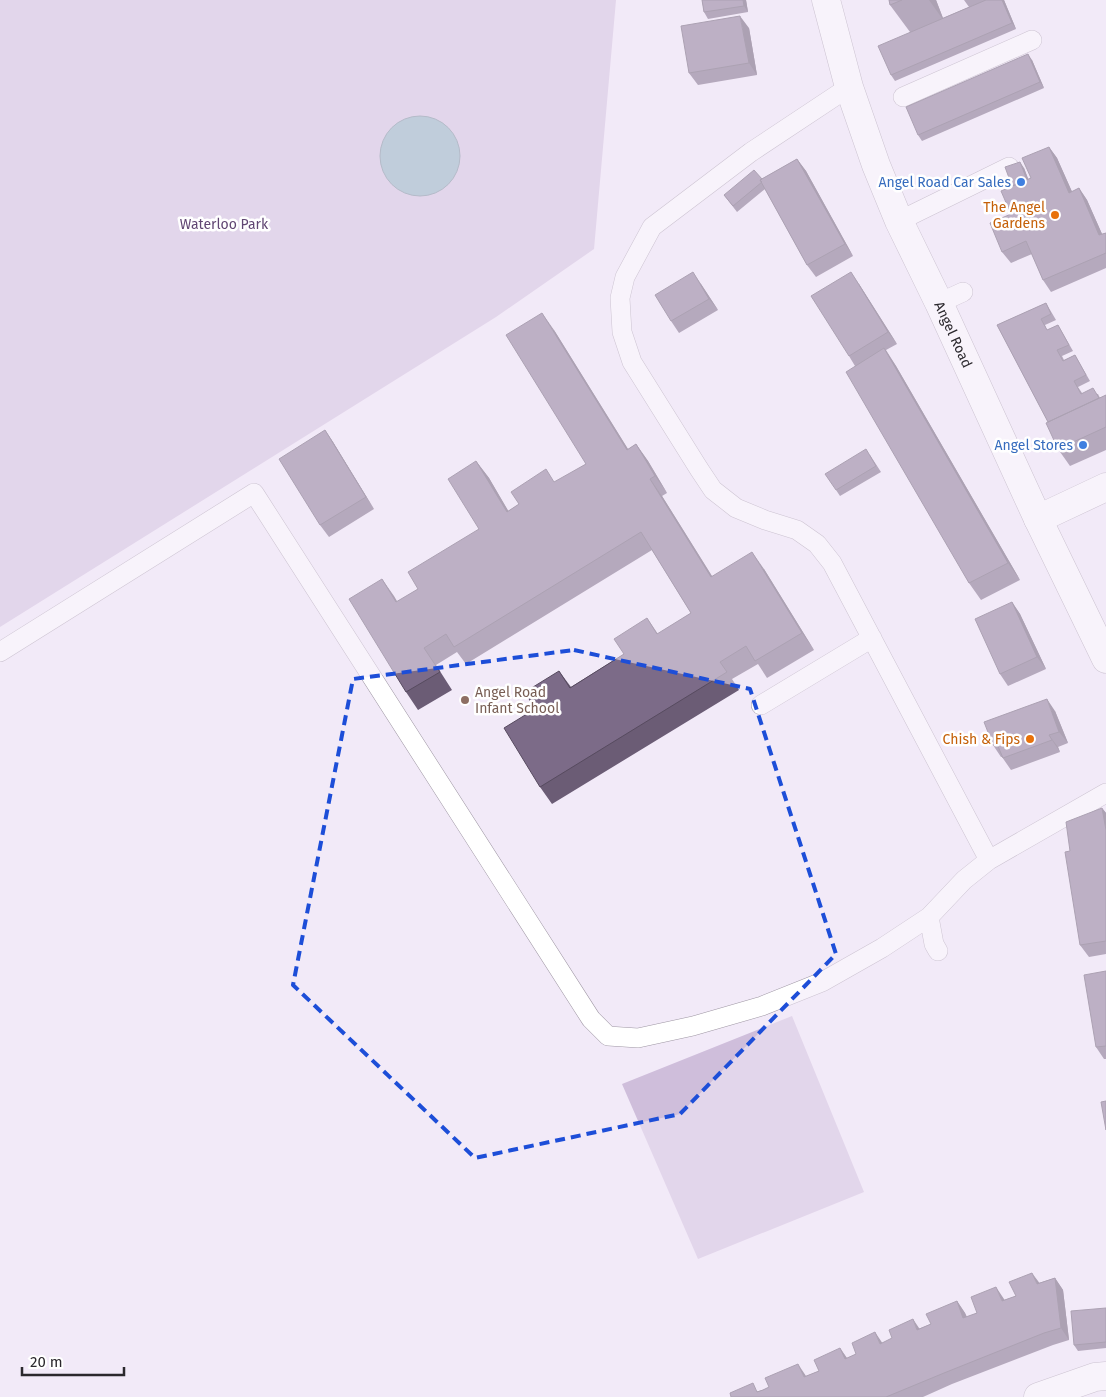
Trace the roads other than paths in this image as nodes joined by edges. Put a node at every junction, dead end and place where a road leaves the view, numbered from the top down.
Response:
1 (826, 0) edge
2 (1032, 40) dead end
3 (849, 87) junction
4 (903, 97) dead end
5 (1009, 167) edge
6 (899, 221) junction
7 (963, 292) dead end
8 (938, 303) junction
9 (1106, 487) edge
10 (1038, 519) junction
11 (872, 638) junction
12 (0, 652) edge
13 (1106, 659) edge
14 (761, 705) dead end
15 (1106, 793) edge
16 (989, 860) junction
17 (929, 917) junction
18 (938, 951) dead end
19 (1106, 1376) edge
20 (1038, 1397) edge

1 - 3 street, Angel Road
2 - 4 lane
3 - 6 street, Angel Road
3 - 11 lane
5 - 6 lane
6 - 8 street, Angel Road
7 - 8 lane
8 - 10 street, Angel Road
9 - 10 street
10 - 13 street, Angel Road
11 - 14 lane
11 - 16 lane
12 - 17 lane
15 - 16 lane
16 - 17 lane
17 - 18 lane
19 - 20 street

